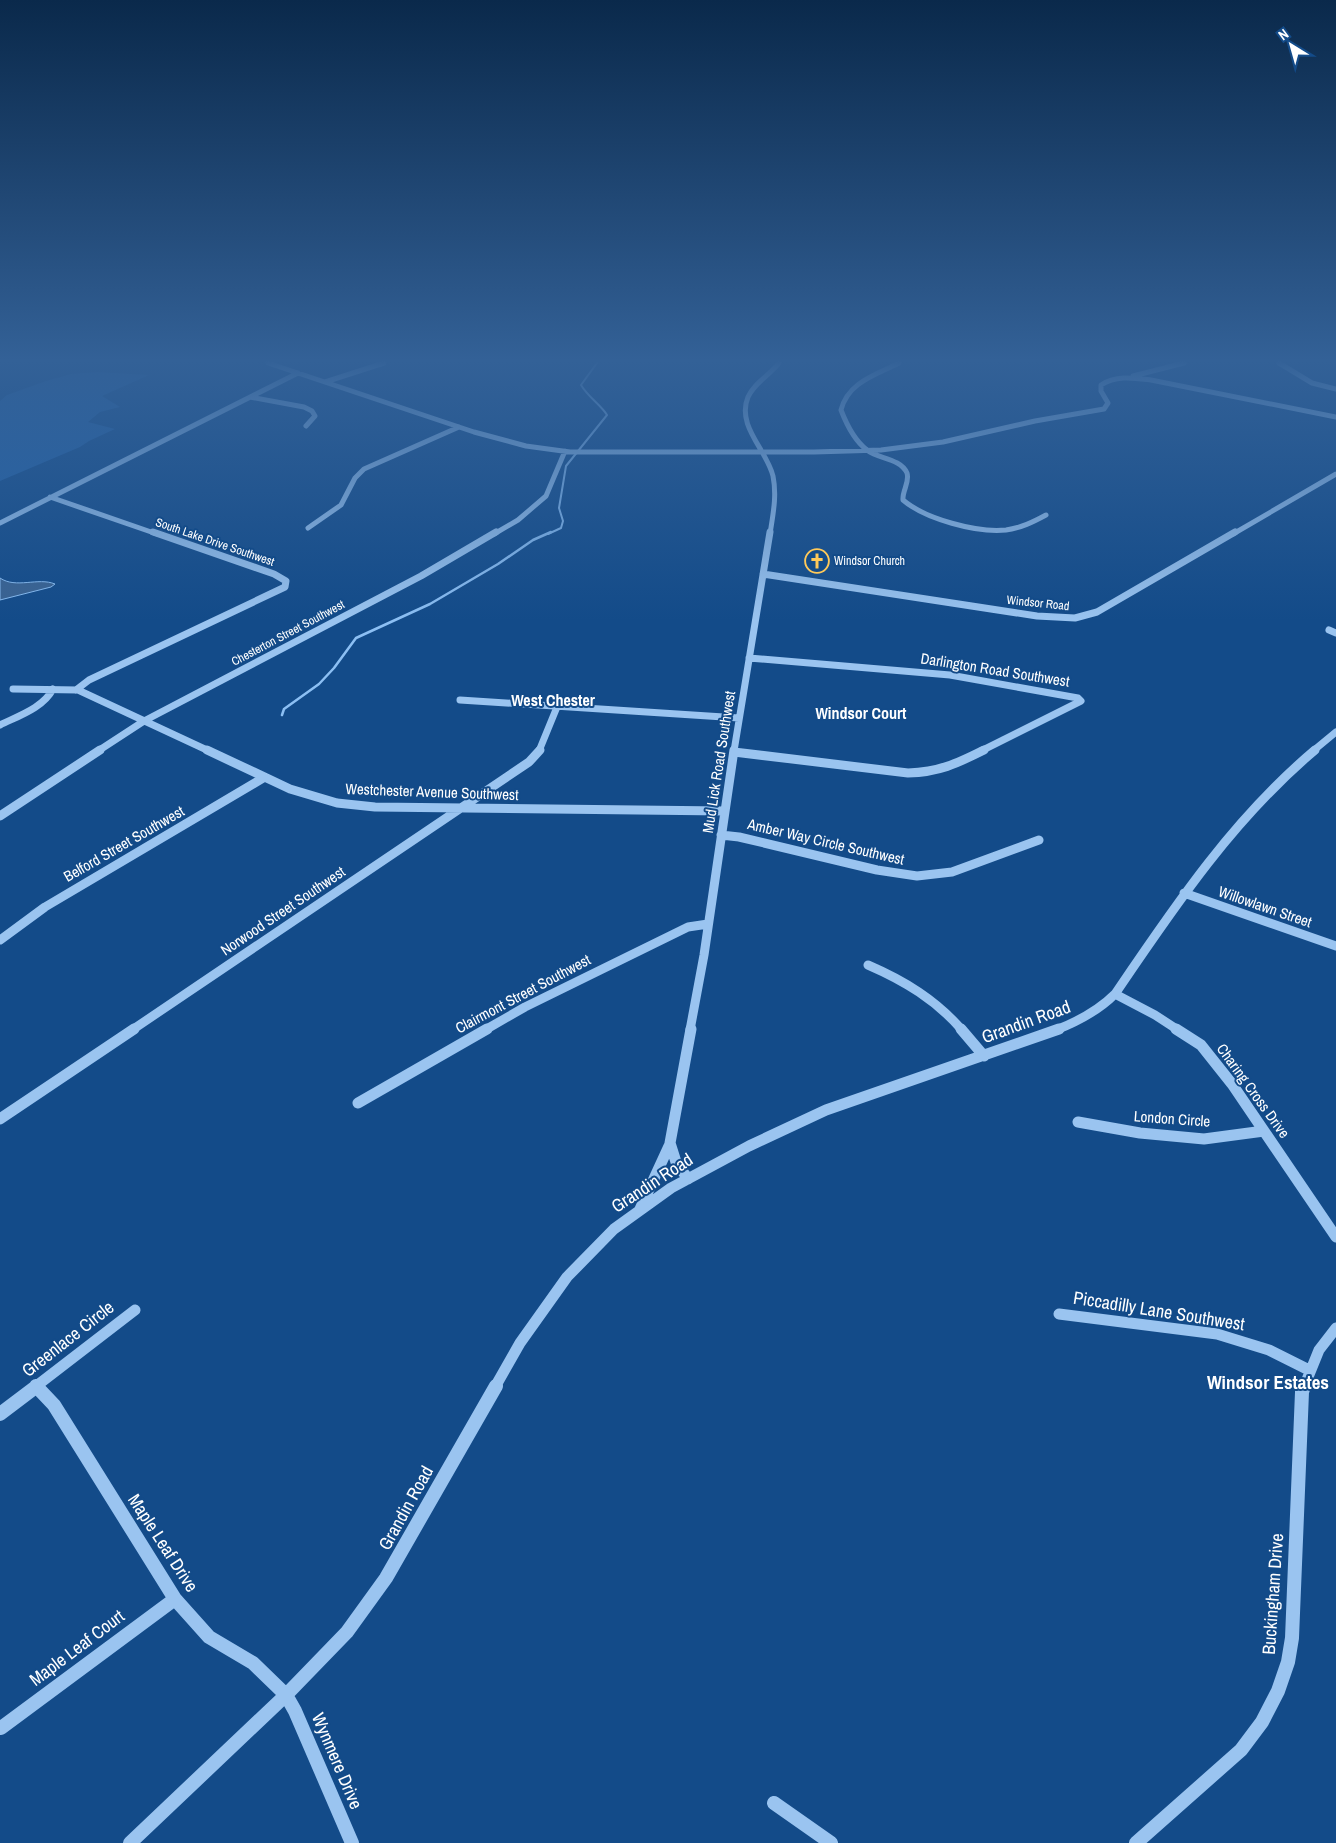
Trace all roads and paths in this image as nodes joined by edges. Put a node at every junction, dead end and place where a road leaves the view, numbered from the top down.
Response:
1 (146, 449) edge
2 (409, 449) edge
3 (546, 449) edge
4 (761, 449) edge
5 (888, 449) edge
6 (869, 451) junction
7 (565, 452) junction
8 (763, 452) junction
9 (1336, 474) edge
10 (50, 497) junction
11 (1046, 515) dead end
12 (0, 524) edge
13 (308, 528) dead end
14 (763, 574) junction
15 (749, 658) junction
16 (13, 689) dead end
17 (53, 690) junction
18 (76, 690) junction
19 (460, 700) dead end
20 (557, 707) junction
21 (739, 718) junction
22 (144, 721) junction
23 (0, 725) edge
24 (1336, 732) edge
25 (734, 752) junction
26 (266, 777) junction
27 (461, 808) junction
28 (724, 811) junction
29 (0, 816) edge
30 (721, 834) junction
31 (1039, 840) dead end
32 (1184, 893) junction
33 (708, 924) junction
34 (0, 940) edge
35 (1336, 946) edge
36 (868, 965) dead end
37 (1115, 994) junction
38 (984, 1056) junction
39 (358, 1103) dead end
40 (0, 1119) edge
41 (1078, 1122) dead end
42 (1264, 1131) junction
43 (670, 1143) junction
44 (688, 1179) junction
45 (640, 1209) junction
46 (1336, 1238) edge
47 (135, 1310) dead end
48 (1059, 1314) dead end
49 (1336, 1328) edge
50 (1308, 1370) junction
51 (36, 1386) junction
52 (0, 1414) edge
53 (175, 1599) junction
54 (286, 1695) junction
55 (2, 1728) dead end
56 (774, 1803) dead end
57 (130, 1843) edge
58 (352, 1843) edge
59 (831, 1843) edge
60 (1136, 1843) edge

1 - 10 street
2 - 13 street
3 - 7 street
4 - 8 street, Mud Lick Road Southwest
5 - 6 street
6 - 8 street
6 - 11 street
7 - 8 street
7 - 22 street, Chesterton Street Southwest
8 - 14 street, Mud Lick Road Southwest
9 - 14 street, Windsor Road
10 - 12 street
10 - 18 street, South Lake Drive Southwest
14 - 15 street, Mud Lick Road Southwest
15 - 21 street, Mud Lick Road Southwest
15 - 25 street, Darlington Road Southwest
16 - 17 street, Westchester Avenue Southwest
17 - 18 street, Westchester Avenue Southwest
17 - 23 street
18 - 22 street, Westchester Avenue Southwest
19 - 20 street
20 - 21 street
20 - 27 street, Norwood Street Southwest
21 - 25 street, Mud Lick Road Southwest
22 - 26 street, Westchester Avenue Southwest
22 - 29 street, Chesterton Street Southwest
24 - 32 street, Grandin Road
25 - 28 street, Mud Lick Road Southwest
26 - 27 street, Westchester Avenue Southwest
26 - 34 street, Belford Street Southwest
27 - 28 street, Westchester Avenue Southwest
27 - 40 street, Norwood Street Southwest
28 - 30 street, Mud Lick Road Southwest
30 - 31 street, Amber Way Circle Southwest
30 - 33 street, Mud Lick Road Southwest
32 - 35 street, Willowlawn Street
32 - 37 street, Grandin Road
33 - 39 street, Clairmont Street Southwest
33 - 43 street, Mud Lick Road Southwest
36 - 38 street
37 - 38 street, Grandin Road
37 - 42 street, Charing Cross Drive
38 - 44 street, Grandin Road
41 - 42 street, London Circle
42 - 46 street, Charing Cross Drive
43 - 44 street, Mud Lick Road Southwest
43 - 45 street
44 - 45 street, Grandin Road
45 - 54 street, Grandin Road
47 - 51 street, Greenlace Circle
48 - 50 street, Piccadilly Lane Southwest
49 - 50 street, Buckingham Drive
50 - 60 street, Buckingham Drive
51 - 52 street, Greenlace Circle
51 - 53 street, Maple Leaf Drive
53 - 54 street, Maple Leaf Drive
53 - 55 street, Maple Leaf Court
54 - 57 street, Grandin Road
54 - 58 street, Wynmere Drive
56 - 59 street

